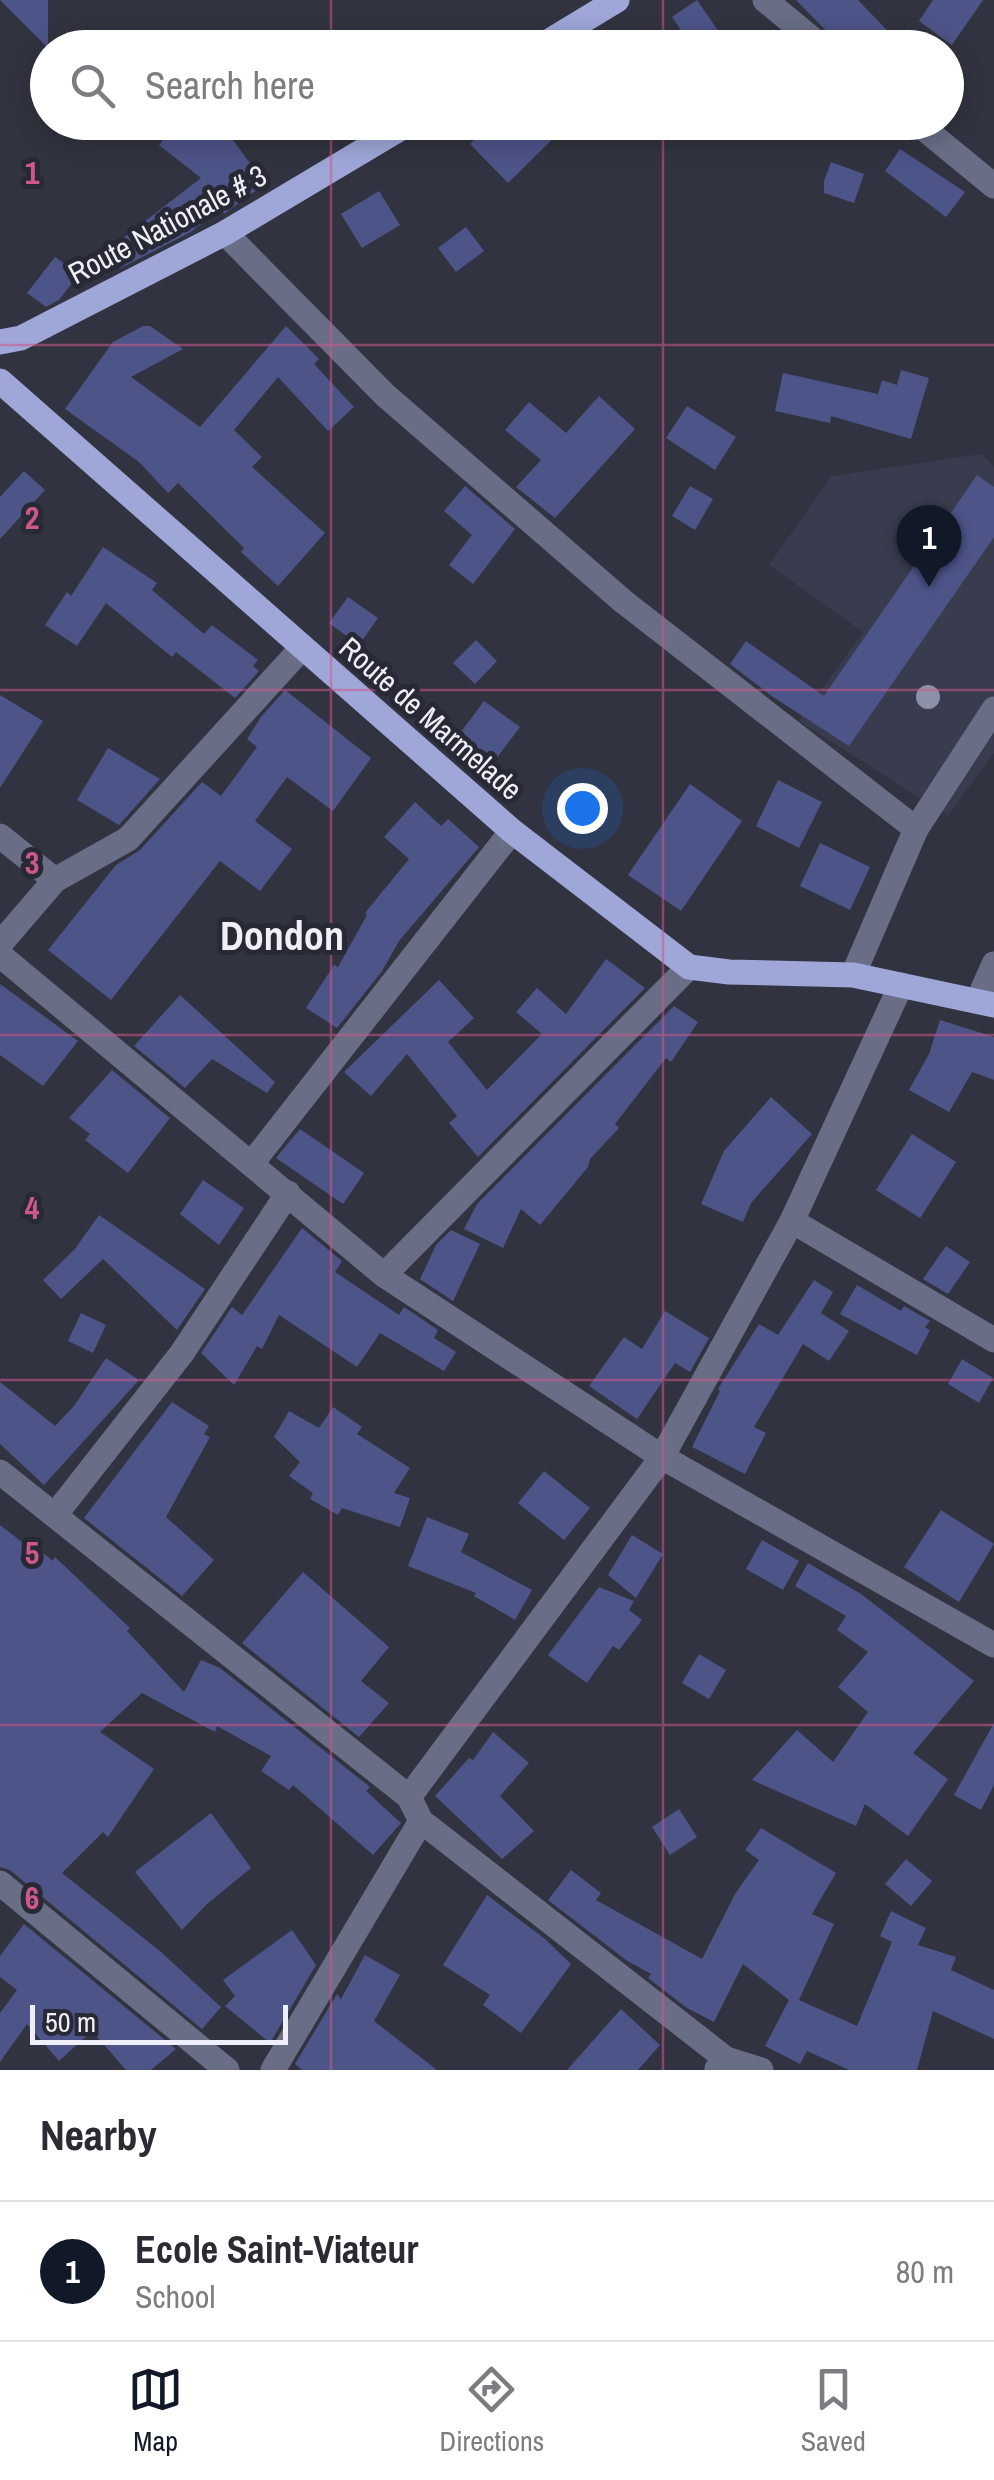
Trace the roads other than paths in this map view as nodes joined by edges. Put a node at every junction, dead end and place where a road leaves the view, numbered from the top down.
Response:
1 (617, 0) edge
2 (765, 0) edge
3 (568, 30) edge
4 (801, 30) edge
5 (381, 140) edge
6 (938, 140) edge
7 (994, 186) edge
8 (224, 233) junction
9 (0, 342) edge
10 (0, 381) edge
11 (301, 649) junction
12 (994, 709) edge
13 (916, 830) junction
14 (512, 832) junction
15 (0, 836) edge
16 (55, 880) junction
17 (0, 944) edge
18 (0, 955) edge
19 (994, 964) edge
20 (689, 967) junction
21 (853, 974) junction
22 (901, 985) junction
23 (986, 1002) edge
24 (252, 1163) junction
25 (288, 1193) junction
26 (792, 1221) junction
27 (384, 1275) junction
28 (994, 1340) edge
29 (662, 1457) junction
30 (0, 1472) edge
31 (55, 1515) junction
32 (994, 1645) edge
33 (415, 1809) junction
34 (0, 1883) edge
35 (721, 2065) edge
36 (228, 2070) edge
37 (273, 2070) edge
38 (761, 2070) edge

1 - 3 main road
2 - 4 street
5 - 8 main road, Route Nationale # 3
6 - 7 street
8 - 9 main road, Route Nationale # 3
8 - 13 street
10 - 11 main road, Route de Marmelade
11 - 14 main road, Route de Marmelade
11 - 16 street
12 - 13 street
13 - 21 street
14 - 20 main road, Route de Marmelade
14 - 24 street
15 - 16 street
16 - 17 street
18 - 24 street
19 - 23 street
20 - 21 main road
20 - 27 street
21 - 22 main road
22 - 23 main road
22 - 26 street
24 - 25 street
25 - 27 street
25 - 31 street
26 - 28 street
26 - 29 street
27 - 29 street
29 - 32 street
29 - 33 street
30 - 31 street
31 - 33 street
33 - 35 street
33 - 37 street
34 - 36 street
35 - 38 street

